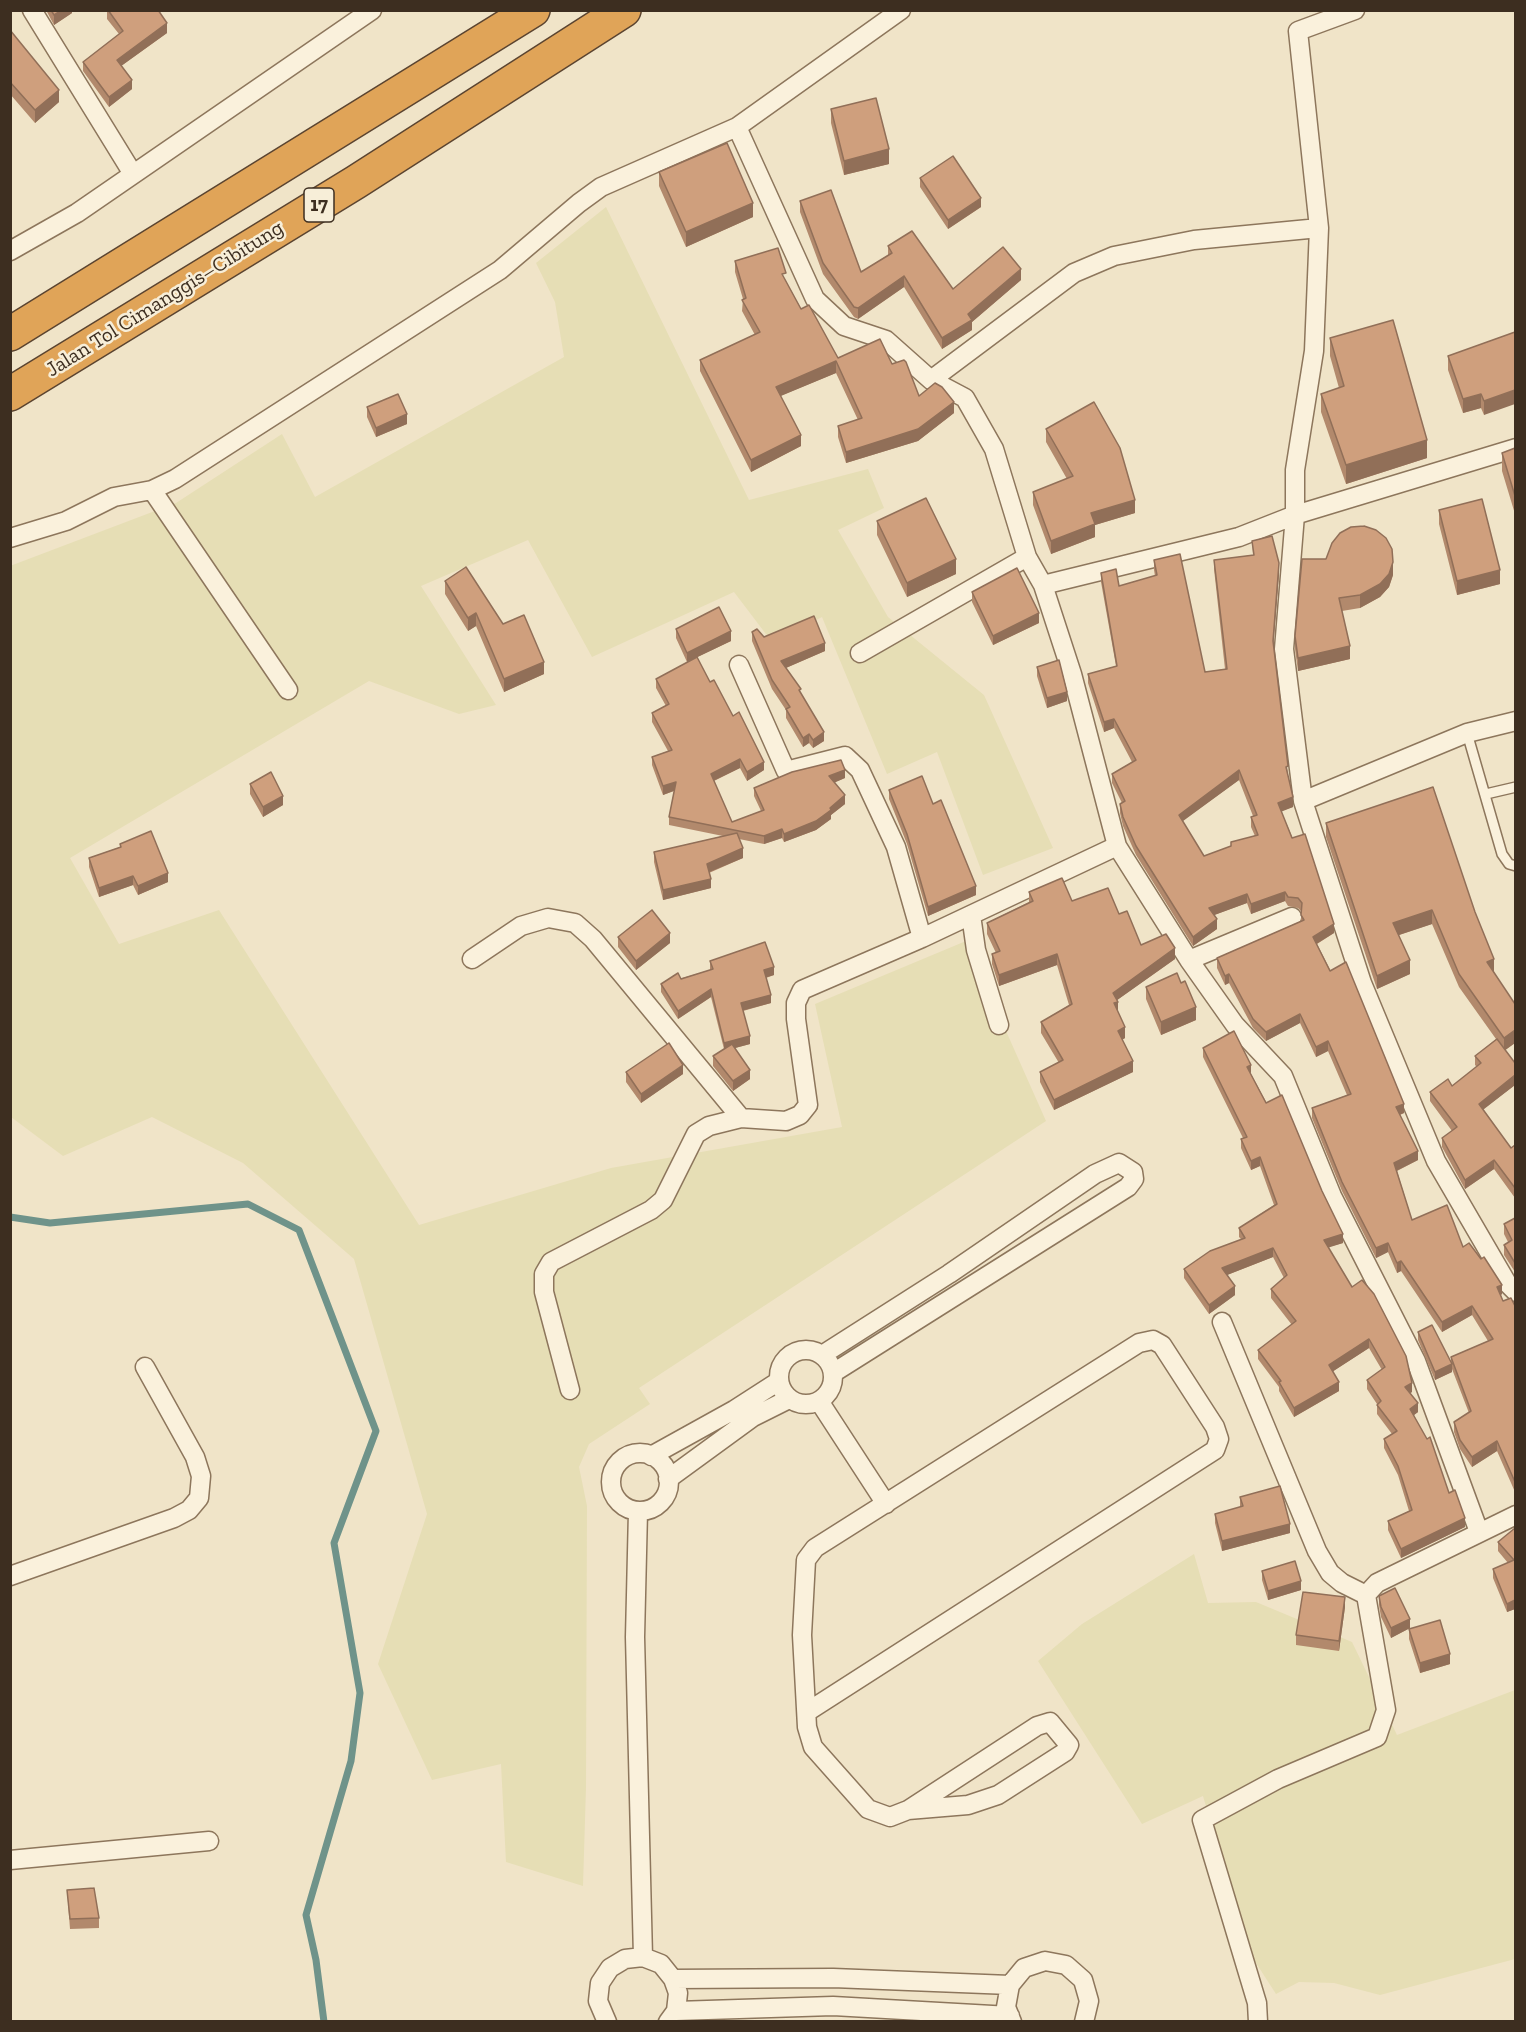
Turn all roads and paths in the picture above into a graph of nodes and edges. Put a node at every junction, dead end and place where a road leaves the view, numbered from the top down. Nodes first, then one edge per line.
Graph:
1 (32, 10) edge
2 (372, 10) edge
3 (533, 10) edge
4 (624, 10) edge
5 (901, 10) edge
6 (1355, 10) edge
7 (737, 127) junction
8 (133, 174) junction
9 (1319, 228) junction
10 (10, 251) edge
11 (10, 334) edge
12 (932, 380) junction
13 (10, 394) edge
14 (1515, 448) edge
15 (152, 490) junction
16 (1295, 515) junction
17 (10, 538) edge
18 (1028, 557) junction
19 (1043, 585) junction
20 (860, 653) dead end
21 (740, 665) dead end
22 (288, 690) dead end
23 (1515, 721) edge
24 (1467, 733) junction
25 (1515, 787) edge
26 (1486, 794) junction
27 (1303, 801) junction
28 (1117, 846) junction
29 (1515, 866) edge
30 (971, 915) junction
31 (1292, 917) dead end
32 (922, 938) junction
33 (472, 959) dead end
34 (1189, 960) junction
35 (999, 1025) dead end
36 (741, 1118) junction
37 (1515, 1292) edge
38 (1222, 1323) dead end
39 (822, 1355) junction
40 (145, 1367) dead end
41 (833, 1373) junction
42 (779, 1381) junction
43 (570, 1390) dead end
44 (789, 1399) junction
45 (819, 1401) junction
46 (651, 1456) junction
47 (668, 1479) junction
48 (886, 1504) junction
49 (638, 1511) junction
50 (1515, 1515) edge
51 (1479, 1532) junction
52 (10, 1576) edge
53 (1366, 1596) junction
54 (807, 1712) junction
55 (908, 1810) junction
56 (209, 1841) dead end
57 (10, 1860) edge
58 (643, 1957) junction
59 (673, 1979) junction
60 (1010, 1985) junction
61 (672, 2016) edge
62 (1011, 2019) edge
63 (607, 2022) edge
64 (1084, 2022) edge
65 (1258, 2022) edge

1 - 8 street
2 - 8 street
3 - 11 highway, 17
4 - 13 highway, Jalan Tol Cimanggis–Cibitung / 17
5 - 7 street
6 - 9 street
7 - 12 street
7 - 15 street
8 - 10 street
9 - 12 street
9 - 16 street
12 - 18 street
14 - 16 street
15 - 17 street
15 - 22 street
16 - 19 street
16 - 27 street
18 - 19 street
18 - 20 street
19 - 28 street
21 - 32 street
23 - 24 street
24 - 26 lane
24 - 27 street
25 - 26 lane
26 - 29 lane
27 - 37 street
28 - 30 street
28 - 34 street
30 - 32 street
30 - 35 street
31 - 34 street
32 - 36 street
33 - 36 street
34 - 51 street
36 - 43 street
38 - 53 street
39 - 41 street
39 - 41 street
39 - 42 street
40 - 52 street
41 - 45 street
42 - 44 street
42 - 46 street
44 - 45 street
44 - 47 street
45 - 48 street
46 - 47 street
46 - 49 street
47 - 49 street
48 - 54 street
48 - 54 street
49 - 58 street
50 - 51 street
51 - 53 street
53 - 65 street
54 - 55 street
55 - 55 street
56 - 57 street
58 - 59 street
58 - 63 street
59 - 60 street
59 - 61 street
60 - 62 street
60 - 64 street
61 - 62 street

